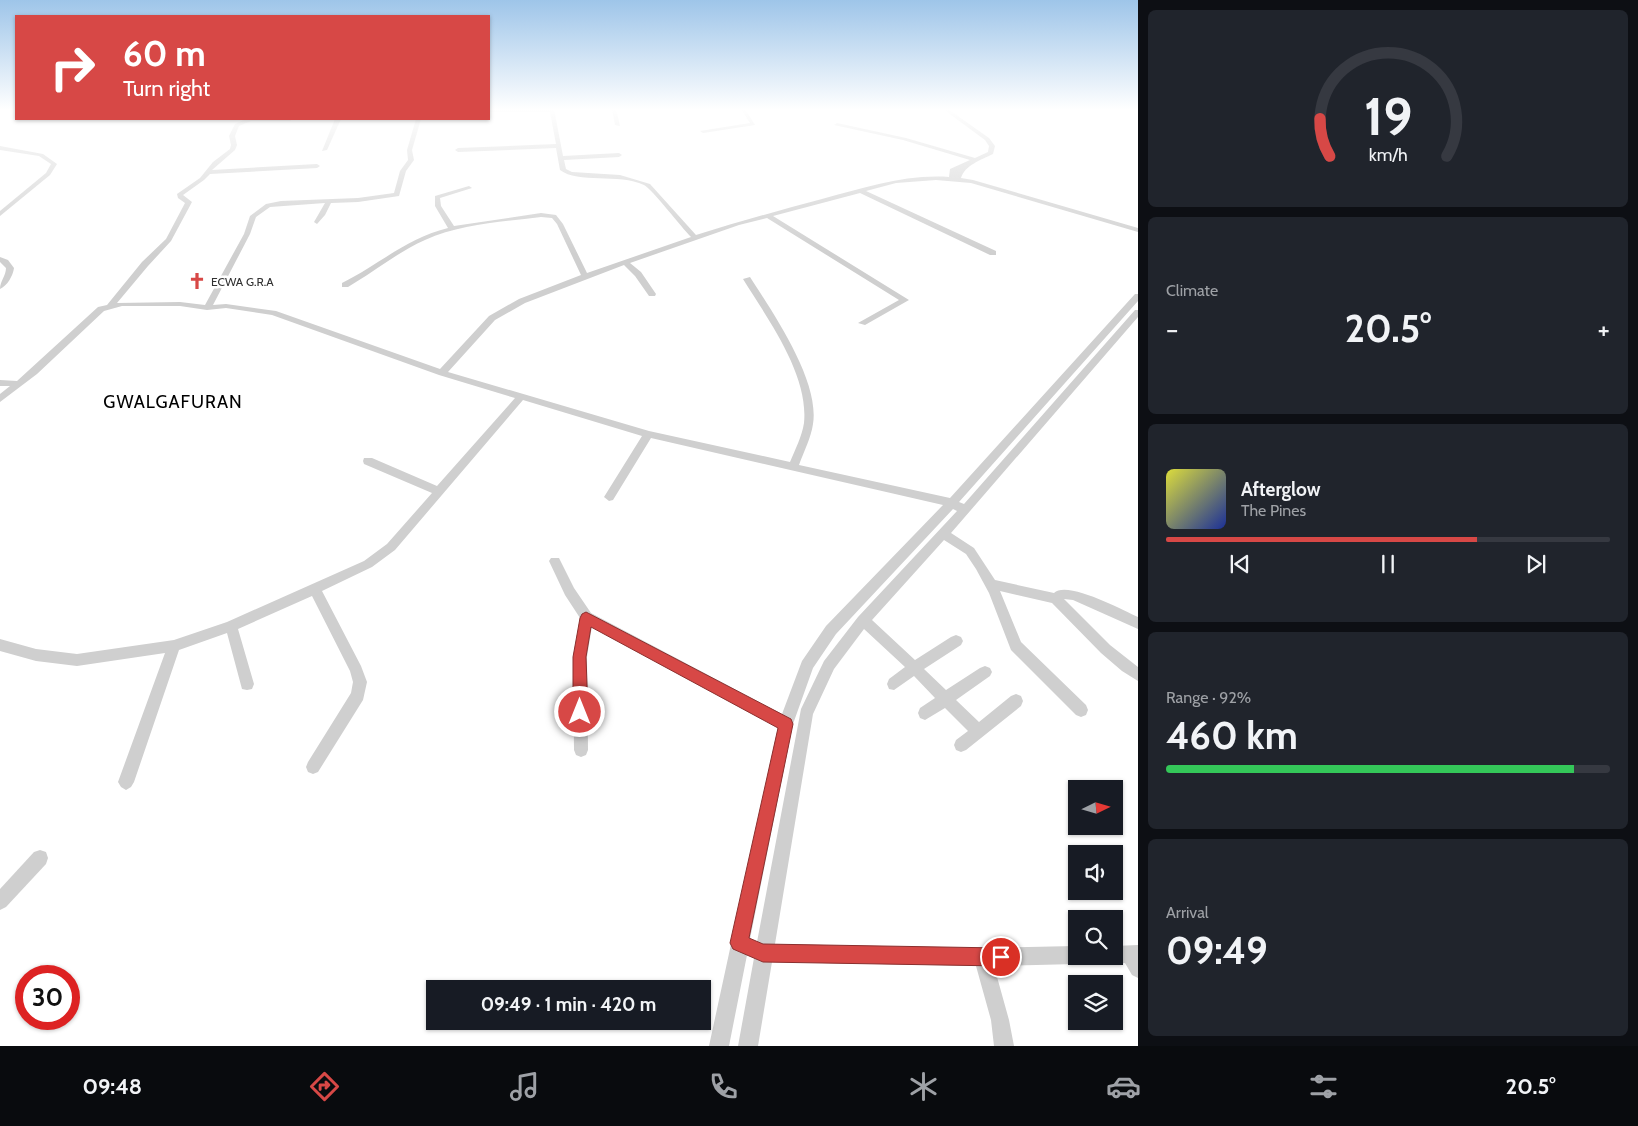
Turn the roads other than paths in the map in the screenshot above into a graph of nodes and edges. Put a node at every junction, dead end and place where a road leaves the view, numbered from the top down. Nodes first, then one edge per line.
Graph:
1 (45, 158) edge
2 (222, 158) edge
3 (409, 158) edge
4 (560, 158) joint
5 (564, 158) edge
6 (968, 158) edge
7 (980, 158) edge
8 (975, 160) junction
9 (317, 166) dead end
10 (206, 172) junction
11 (960, 174) junction
12 (952, 175) junction
13 (971, 181) junction
14 (469, 188) dead end
15 (859, 190) junction
16 (329, 201) junction
17 (0, 214) edge
18 (768, 216) junction
19 (317, 222) dead end
20 (452, 228) junction
21 (1138, 230) edge
22 (695, 238) junction
23 (993, 253) dead end
24 (0, 258) edge
25 (626, 262) junction
26 (585, 276) junction
27 (747, 279) dead end
28 (345, 285) dead end
29 (0, 287) edge
30 (652, 294) dead end
31 (1138, 296) edge
32 (111, 305) junction
33 (207, 308) junction
34 (1138, 312) edge
35 (862, 323) dead end
36 (442, 373) junction
37 (0, 383) edge
38 (19, 384) junction
39 (522, 396) junction
40 (0, 399) edge
41 (648, 434) junction
42 (368, 461) dead end
43 (792, 467) junction
44 (440, 492) junction
45 (609, 498) dead end
46 (952, 503) junction
47 (965, 510) junction
48 (944, 534) junction
49 (555, 560) dead end
50 (990, 584) junction
51 (314, 589) junction
52 (1056, 599) junction
53 (586, 618) junction
54 (863, 621) junction
55 (1138, 623) edge
56 (231, 626) junction
57 (956, 641) dead end
58 (0, 645) edge
59 (174, 646) junction
60 (914, 668) junction
61 (986, 672) dead end
62 (1138, 675) edge
63 (247, 684) dead end
64 (894, 684) dead end
65 (945, 698) junction
66 (1016, 701) dead end
67 (1081, 710) dead end
68 (925, 713) dead end
69 (786, 724) junction
70 (977, 730) junction
71 (961, 745) dead end
72 (580, 750) dead end
73 (313, 767) dead end
74 (126, 782) dead end
75 (40, 858) dead end
76 (0, 901) edge
77 (739, 943) junction
78 (763, 953) junction
79 (1068, 955) edge
80 (983, 957) junction
81 (719, 1046) edge
82 (748, 1046) edge
83 (1004, 1046) edge

1 - 17 street
2 - 10 street
3 - 16 street
4 - 5 street
4 - 22 street
6 - 8 street
7 - 8 street
8 - 11 street
8 - 12 street
9 - 10 street
10 - 32 street
11 - 12 street
11 - 13 street
12 - 13 street
12 - 15 street
13 - 21 street
14 - 20 street
15 - 18 street
15 - 23 street
16 - 19 street
16 - 33 street
18 - 22 street
18 - 35 street
20 - 26 street
20 - 28 street
22 - 25 street
24 - 29 street
25 - 26 street
25 - 30 street
26 - 36 street
27 - 43 street
31 - 46 street
32 - 33 street
32 - 38 street
33 - 36 street
34 - 47 street
36 - 39 street
37 - 38 street
38 - 40 street
39 - 41 street
39 - 44 street
41 - 43 street
41 - 45 street
42 - 44 street
43 - 46 street
44 - 51 street
46 - 47 street
46 - 69 street
47 - 48 street
48 - 50 street
48 - 54 street
49 - 53 street
50 - 52 street
50 - 67 street
51 - 56 street
51 - 73 street
52 - 55 street
52 - 62 street
53 - 69 street
53 - 72 street
54 - 60 street
54 - 78 street
56 - 59 street
56 - 63 street
57 - 60 street
58 - 59 street
59 - 74 street
60 - 64 street
60 - 65 street
61 - 65 street
65 - 68 street
65 - 70 street
66 - 70 street
69 - 77 street
70 - 71 street
75 - 76 street
77 - 78 street
77 - 81 street
78 - 80 street
78 - 82 street
79 - 80 street
80 - 83 street

